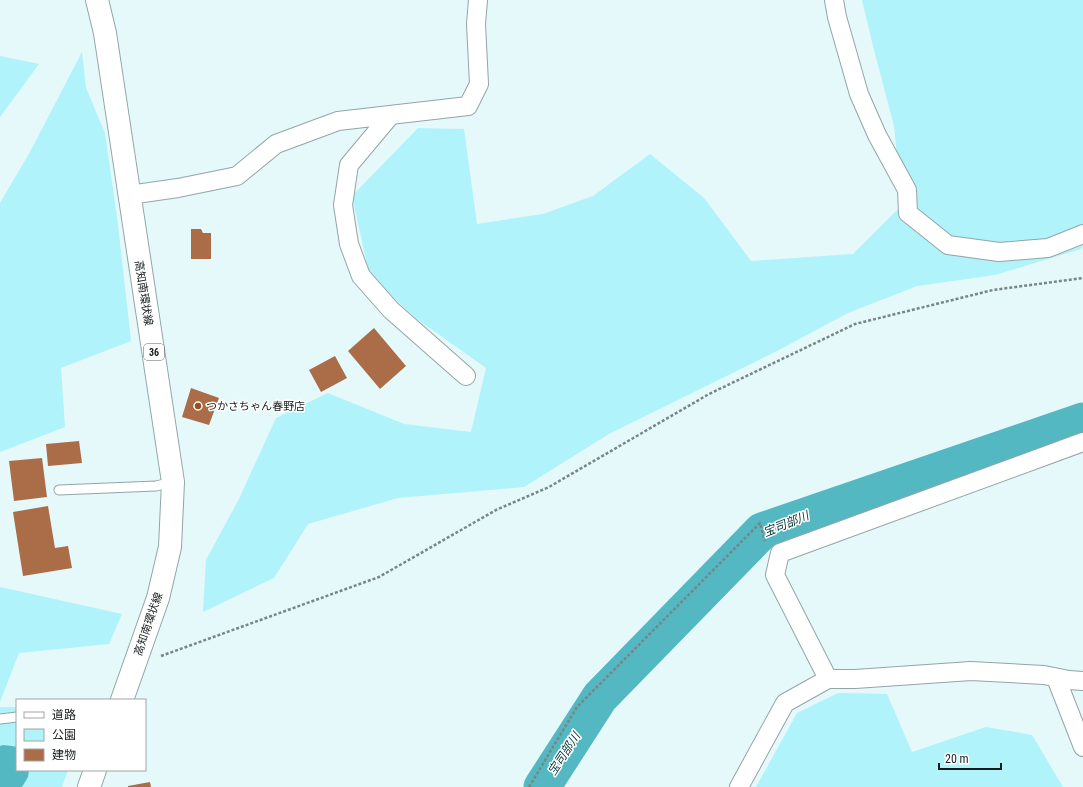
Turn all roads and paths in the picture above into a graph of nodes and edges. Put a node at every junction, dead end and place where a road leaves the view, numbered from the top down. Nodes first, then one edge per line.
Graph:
1 (97, 0) edge
2 (478, 0) edge
3 (834, 0) edge
4 (390, 116) junction
5 (129, 195) junction
6 (1083, 234) edge
7 (1083, 278) edge
8 (466, 376) dead end
9 (1083, 442) edge
10 (173, 482) junction
11 (59, 490) dead end
12 (134, 666) junction
13 (1056, 678) junction
14 (828, 679) junction
15 (1083, 681) edge
16 (121, 699) edge
17 (16, 716) edge
18 (0, 719) edge
19 (1083, 747) edge
20 (95, 771) edge
21 (89, 787) edge
22 (739, 787) edge

1 - 5 main road, 高知南環状線 / 36
2 - 4 street
3 - 6 street
4 - 5 street
4 - 8 street
5 - 10 main road, 高知南環状線 / 36
7 - 12 path
9 - 14 street
10 - 11 lane
10 - 12 main road, 高知南環状線 / 36
12 - 16 main road, 高知南環状線 / 36
13 - 14 street
13 - 15 street
13 - 19 street
14 - 22 street
17 - 18 lane
20 - 21 main road

